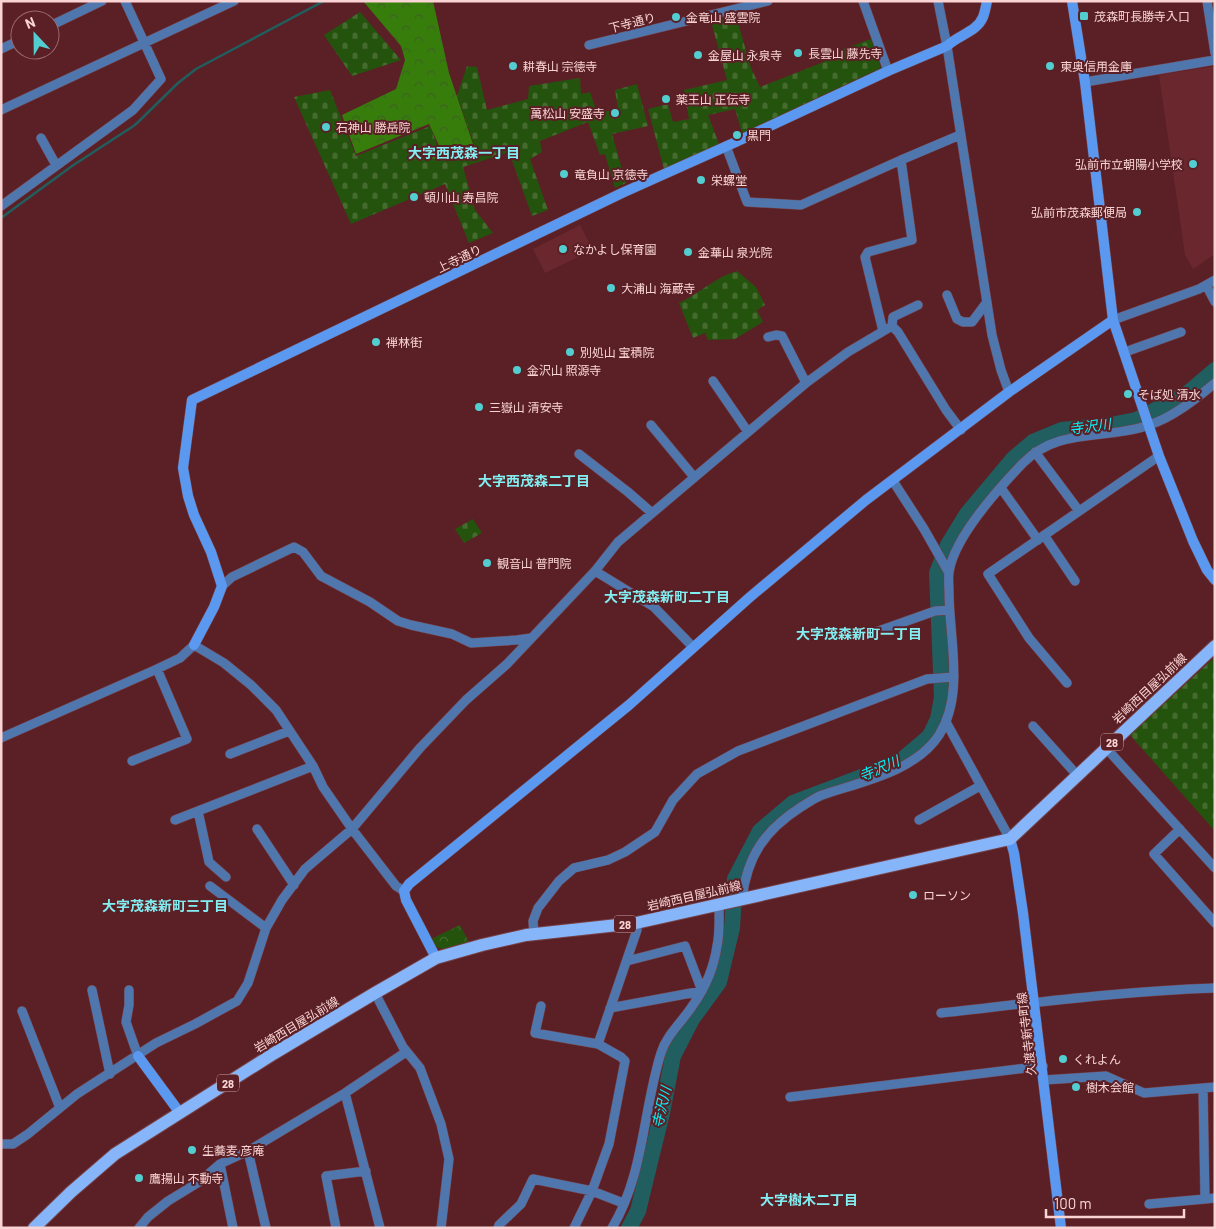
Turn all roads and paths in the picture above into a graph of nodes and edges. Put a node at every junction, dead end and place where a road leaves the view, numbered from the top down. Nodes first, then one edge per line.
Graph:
1 (102, 1) edge
2 (125, 1) edge
3 (234, 1) edge
4 (768, 1) edge
5 (863, 1) edge
6 (938, 1) edge
7 (988, 1) edge
8 (1072, 1) edge
9 (1207, 1) edge
10 (60, 21) edge
11 (145, 43) junction
12 (589, 45) dead end
13 (947, 46) junction
14 (1215, 53) edge
15 (1215, 60) edge
16 (888, 71) junction
17 (1085, 82) junction
18 (1, 110) edge
19 (960, 135) junction
20 (41, 138) dead end
21 (726, 146) junction
22 (901, 160) junction
23 (56, 165) junction
24 (1, 206) edge
25 (1215, 280) edge
26 (1206, 285) junction
27 (947, 295) dead end
28 (987, 302) junction
29 (1215, 302) edge
30 (918, 306) dead end
31 (1113, 320) junction
32 (892, 326) junction
33 (883, 330) junction
34 (1181, 332) dead end
35 (768, 337) dead end
36 (1125, 352) junction
37 (713, 380) dead end
38 (806, 383) junction
39 (1215, 383) edge
40 (1009, 392) junction
41 (1149, 423) junction
42 (651, 425) dead end
43 (961, 430) junction
44 (748, 432) junction
45 (1035, 452) junction
46 (579, 454) dead end
47 (1159, 456) junction
48 (694, 477) junction
49 (893, 481) junction
50 (1001, 488) junction
51 (1079, 511) junction
52 (652, 513) junction
53 (1041, 538) junction
54 (595, 571) junction
55 (949, 573) junction
56 (1075, 580) dead end
57 (1215, 580) edge
58 (222, 586) junction
59 (949, 610) junction
60 (873, 633) dead end
61 (530, 638) junction
62 (194, 645) junction
63 (1215, 646) edge
64 (693, 647) junction
65 (157, 669) junction
66 (952, 677) junction
67 (1067, 683) dead end
68 (946, 722) junction
69 (1033, 726) dead end
70 (289, 730) junction
71 (1, 738) edge
72 (1106, 748) junction
73 (230, 754) dead end
74 (132, 761) dead end
75 (313, 766) junction
76 (1077, 775) junction
77 (980, 786) junction
78 (198, 810) junction
79 (176, 820) dead end
80 (919, 820) dead end
81 (257, 829) dead end
82 (1180, 829) junction
83 (352, 830) junction
84 (1010, 839) junction
85 (1215, 868) edge
86 (226, 877) dead end
87 (294, 885) junction
88 (210, 886) dead end
89 (404, 891) junction
90 (740, 899) junction
91 (721, 904) junction
92 (636, 923) junction
93 (1215, 923) edge
94 (266, 928) junction
95 (534, 934) junction
96 (436, 958) junction
97 (627, 961) junction
98 (1215, 988) edge
99 (92, 990) dead end
100 (129, 990) dead end
101 (702, 991) junction
102 (375, 993) junction
103 (1035, 1003) junction
104 (541, 1006) dead end
105 (610, 1008) junction
106 (22, 1011) dead end
107 (941, 1013) dead end
108 (598, 1044) junction
109 (406, 1052) junction
110 (138, 1056) junction
111 (1043, 1066) junction
112 (110, 1074) junction
113 (1044, 1080) junction
114 (1215, 1087) edge
115 (1203, 1088) junction
116 (345, 1093) junction
117 (790, 1097) dead end
118 (60, 1108) junction
119 (180, 1114) junction
120 (1, 1144) edge
121 (248, 1151) junction
122 (220, 1164) junction
123 (366, 1171) junction
124 (592, 1191) junction
125 (1205, 1198) junction
126 (1215, 1198) edge
127 (623, 1204) junction
128 (1149, 1204) dead end
129 (34, 1228) edge
130 (139, 1228) edge
131 (233, 1228) edge
132 (266, 1228) edge
133 (336, 1228) edge
134 (380, 1228) edge
135 (441, 1228) edge
136 (498, 1228) edge
137 (574, 1228) edge
138 (612, 1228) edge
139 (1062, 1228) edge

1 - 10 street
2 - 11 street
3 - 11 street
4 - 12 street, 下寺通り
5 - 16 street
6 - 13 street
7 - 13 street, 上寺通り
8 - 17 street
9 - 14 street
11 - 18 street
11 - 23 street
13 - 16 street, 上寺通り
13 - 19 street
15 - 17 street
16 - 21 street, 上寺通り
17 - 31 street
19 - 22 street
19 - 28 street
20 - 23 street
21 - 22 street
21 - 58 street, 上寺通り
22 - 33 street
23 - 24 street
25 - 26 street
26 - 29 street
26 - 31 street
27 - 28 street
28 - 40 street
30 - 32 street
31 - 36 street
31 - 40 street
32 - 33 street
32 - 43 street
33 - 38 street
34 - 36 street
35 - 38 street
36 - 41 street
37 - 44 street
38 - 44 street
39 - 41 street
40 - 43 street
41 - 45 street
41 - 47 street
42 - 48 street
43 - 49 street
44 - 48 street
45 - 50 street
45 - 51 street
46 - 52 street
47 - 51 street
47 - 57 street
48 - 52 street
49 - 55 street
49 - 64 street
50 - 53 street
50 - 55 street
51 - 53 street
52 - 54 street
53 - 56 street
53 - 67 street
54 - 61 street
54 - 64 street
55 - 59 street
58 - 61 street
58 - 62 street
59 - 60 street
59 - 66 street
61 - 83 street
62 - 65 street
62 - 70 street
63 - 72 main road, 岩崎西目屋弘前線 / 28
64 - 89 street
65 - 71 street
65 - 74 street
66 - 68 street
66 - 95 street
68 - 77 street
68 - 90 street
69 - 76 street
70 - 73 street
70 - 75 street
72 - 76 main road, 岩崎西目屋弘前線 / 28
72 - 82 street
75 - 78 street
75 - 83 street
76 - 84 main road, 岩崎西目屋弘前線 / 28
77 - 80 street
77 - 84 street
78 - 79 street
78 - 86 street
81 - 87 street
82 - 85 street
82 - 93 street
83 - 87 street
83 - 89 street
84 - 90 main road, 岩崎西目屋弘前線 / 28
84 - 103 street, 久渡寺新寺町線
87 - 94 street
88 - 94 street
89 - 96 street
90 - 91 main road, 岩崎西目屋弘前線 / 28
91 - 92 main road, 岩崎西目屋弘前線 / 28
91 - 101 street
92 - 95 main road, 岩崎西目屋弘前線 / 28
92 - 97 street
94 - 110 street
95 - 96 main road, 岩崎西目屋弘前線 / 28
96 - 102 main road, 岩崎西目屋弘前線 / 28
97 - 101 street
97 - 105 street
98 - 103 street
99 - 112 street
100 - 110 street
101 - 105 street
101 - 127 street
102 - 109 street
102 - 119 main road, 岩崎西目屋弘前線 / 28
103 - 107 street
103 - 111 street, 久渡寺新寺町線
104 - 108 street
105 - 108 street
106 - 118 street
108 - 124 street
109 - 116 street
109 - 135 street
110 - 112 street
110 - 119 street
111 - 113 street, 久渡寺新寺町線
111 - 117 street
112 - 118 street
113 - 115 street
113 - 139 street, 久渡寺新寺町線
114 - 115 street
115 - 125 street
116 - 121 street
116 - 123 street
118 - 120 street
119 - 129 main road, 岩崎西目屋弘前線 / 28
121 - 122 street
121 - 132 street
122 - 130 street
122 - 131 street
123 - 133 street
123 - 134 street
124 - 127 street
124 - 136 street
124 - 137 street
125 - 126 street
125 - 128 street
127 - 138 street

